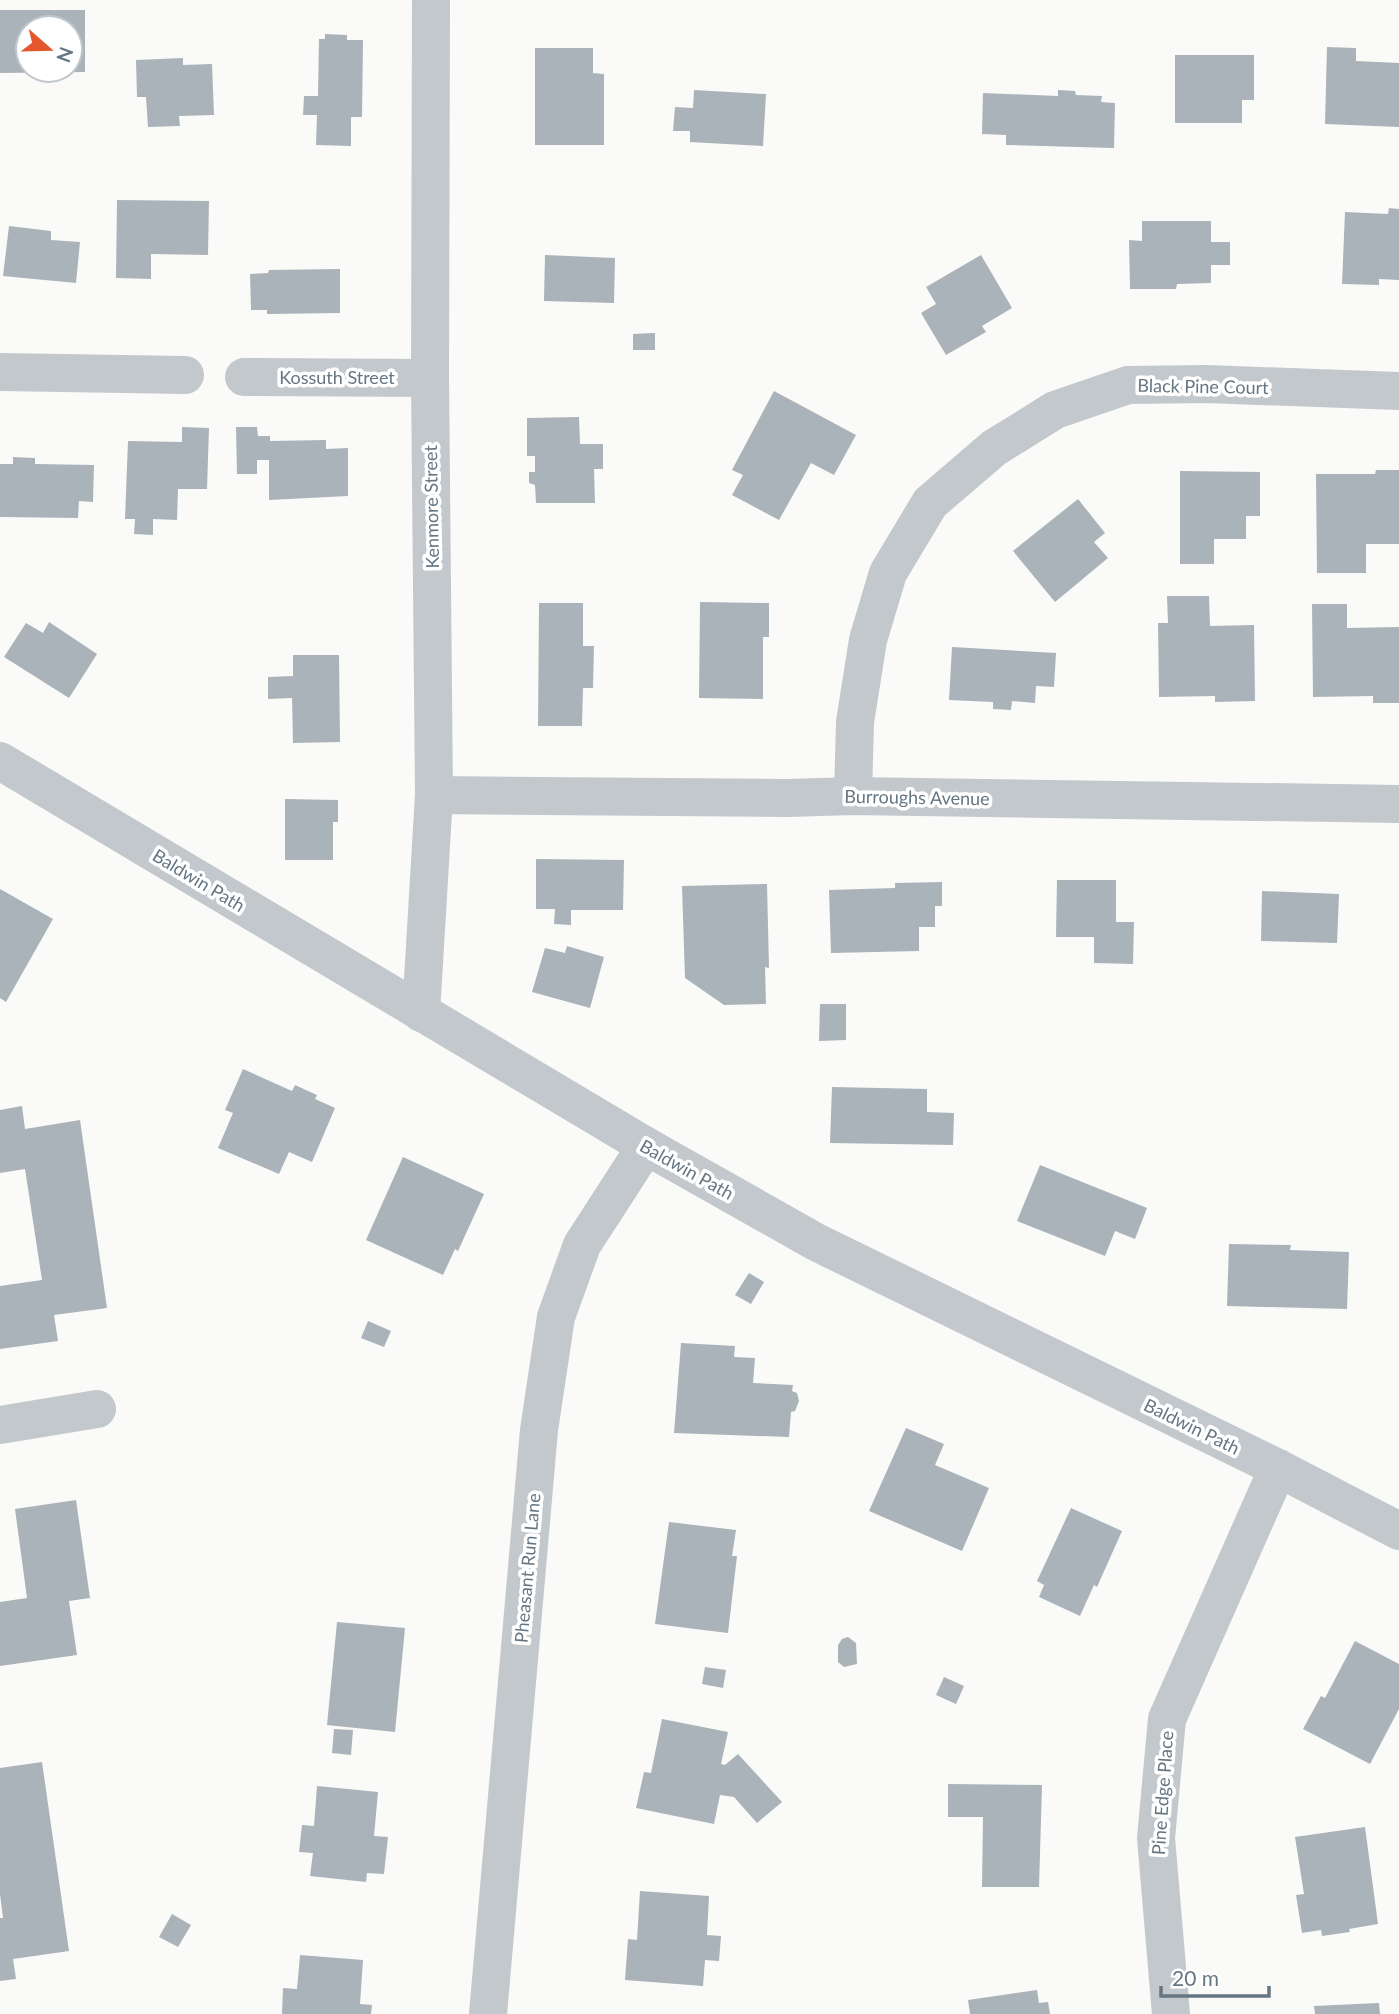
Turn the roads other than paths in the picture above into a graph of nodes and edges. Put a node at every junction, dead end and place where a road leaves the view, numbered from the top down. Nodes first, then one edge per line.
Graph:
1 (431, 0) edge
2 (0, 372) edge
3 (185, 374) dead end
4 (244, 377) dead end
5 (430, 378) junction
6 (1399, 391) edge
7 (0, 761) edge
8 (435, 796) junction
9 (853, 796) junction
10 (1399, 804) edge
11 (421, 1013) junction
12 (646, 1146) junction
13 (97, 1409) dead end
14 (0, 1425) edge
15 (1278, 1468) junction
16 (1399, 1531) edge
17 (488, 2014) edge
18 (1171, 2014) edge

1 - 5 street, Kenmore Street
2 - 3 street
4 - 5 street, Kossuth Street
5 - 8 street, Kenmore Street
6 - 9 street, Black Pine Court
7 - 11 street, Baldwin Path
8 - 9 street, Burroughs Avenue
8 - 11 street, Kenmore Street
9 - 10 street, Burroughs Avenue
11 - 12 street, Baldwin Path
12 - 15 street, Baldwin Path
12 - 17 street, Pheasant Run Lane
13 - 14 street
15 - 16 street, Baldwin Path
15 - 18 street, Pine Edge Place

